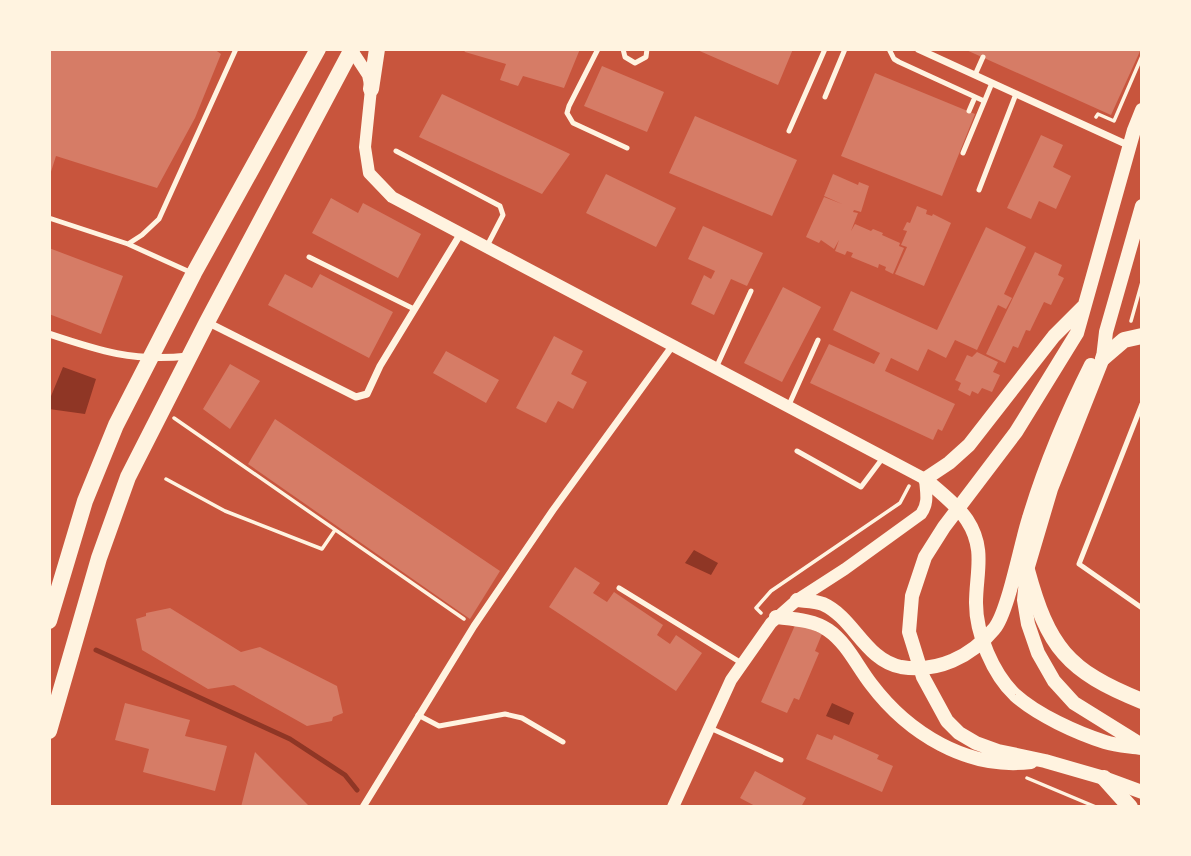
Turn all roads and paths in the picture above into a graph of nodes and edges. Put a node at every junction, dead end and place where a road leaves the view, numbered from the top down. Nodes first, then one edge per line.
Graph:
1 (236, 49) edge
2 (318, 49) edge
3 (351, 49) edge
4 (377, 49) edge
5 (598, 49) edge
6 (623, 49) edge
7 (647, 49) edge
8 (825, 49) edge
9 (845, 49) edge
10 (889, 49) edge
11 (918, 49) edge
12 (937, 53) edge
13 (983, 57) dead end
14 (975, 75) junction
15 (992, 83) junction
16 (371, 89) junction
17 (1016, 94) junction
18 (825, 97) dead end
19 (975, 97) junction
20 (984, 101) junction
21 (1142, 110) edge
22 (969, 111) dead end
23 (789, 131) dead end
24 (1130, 146) junction
25 (627, 148) dead end
26 (396, 151) dead end
27 (963, 153) dead end
28 (979, 190) dead end
29 (1142, 206) edge
30 (49, 218) edge
31 (461, 233) junction
32 (128, 244) junction
33 (486, 246) junction
34 (309, 257) dead end
35 (194, 273) junction
36 (1142, 282) edge
37 (751, 291) dead end
38 (1086, 304) junction
39 (414, 309) junction
40 (207, 322) junction
41 (1106, 332) junction
42 (49, 334) edge
43 (1142, 336) edge
44 (818, 340) dead end
45 (1124, 340) junction
46 (673, 345) junction
47 (189, 356) junction
48 (1102, 358) junction
49 (150, 359) junction
50 (716, 369) junction
51 (1142, 404) edge
52 (788, 407) junction
53 (170, 415) dead end
54 (797, 451) dead end
55 (883, 457) junction
56 (166, 479) dead end
57 (925, 479) junction
58 (335, 530) junction
59 (1027, 570) junction
60 (619, 588) dead end
61 (797, 600) junction
62 (1142, 608) edge
63 (776, 617) junction
64 (49, 621) edge
65 (474, 626) junction
66 (743, 664) junction
67 (1142, 701) edge
68 (418, 715) junction
69 (710, 728) junction
70 (49, 731) edge
71 (563, 742) dead end
72 (1142, 747) edge
73 (781, 760) dead end
74 (1045, 761) junction
75 (1104, 778) junction
76 (1142, 792) edge
77 (363, 807) edge
78 (673, 807) edge
79 (1130, 807) edge

1 - 32 lane
2 - 35 main road
3 - 16 street
3 - 40 main road
4 - 16 main road
5 - 25 lane
6 - 7 lane
8 - 23 lane
9 - 18 lane
10 - 19 lane
11 - 12 street
12 - 14 street
13 - 14 lane
14 - 15 street
15 - 17 street
15 - 20 lane
16 - 31 street
17 - 24 street
17 - 28 lane
19 - 20 lane
19 - 22 lane
20 - 27 lane
21 - 24 main road
24 - 38 main road
26 - 33 lane
29 - 41 main road
30 - 32 lane
31 - 33 street
31 - 39 street
32 - 35 lane
33 - 46 street
34 - 39 lane
35 - 49 main road
36 - 45 path
37 - 50 lane
38 - 57 main road
38 - 74 main road
39 - 40 street
40 - 47 main road
41 - 48 main road
41 - 61 main road
42 - 49 street
43 - 45 main road
44 - 52 lane
45 - 48 main road
46 - 50 street
46 - 65 street
47 - 49 street
47 - 70 main road
48 - 59 main road
49 - 64 main road
50 - 52 street
51 - 62 lane
52 - 55 street
53 - 58 path
54 - 55 lane
55 - 57 street
56 - 58 path
57 - 61 street
57 - 72 main road
58 - 65 path
59 - 67 main road
59 - 72 main road
60 - 66 lane
61 - 63 street
63 - 66 street
63 - 74 main road
65 - 68 street
66 - 69 street
68 - 71 lane
68 - 77 street
69 - 73 lane
69 - 78 street
74 - 75 main road
75 - 76 main road
75 - 79 main road

